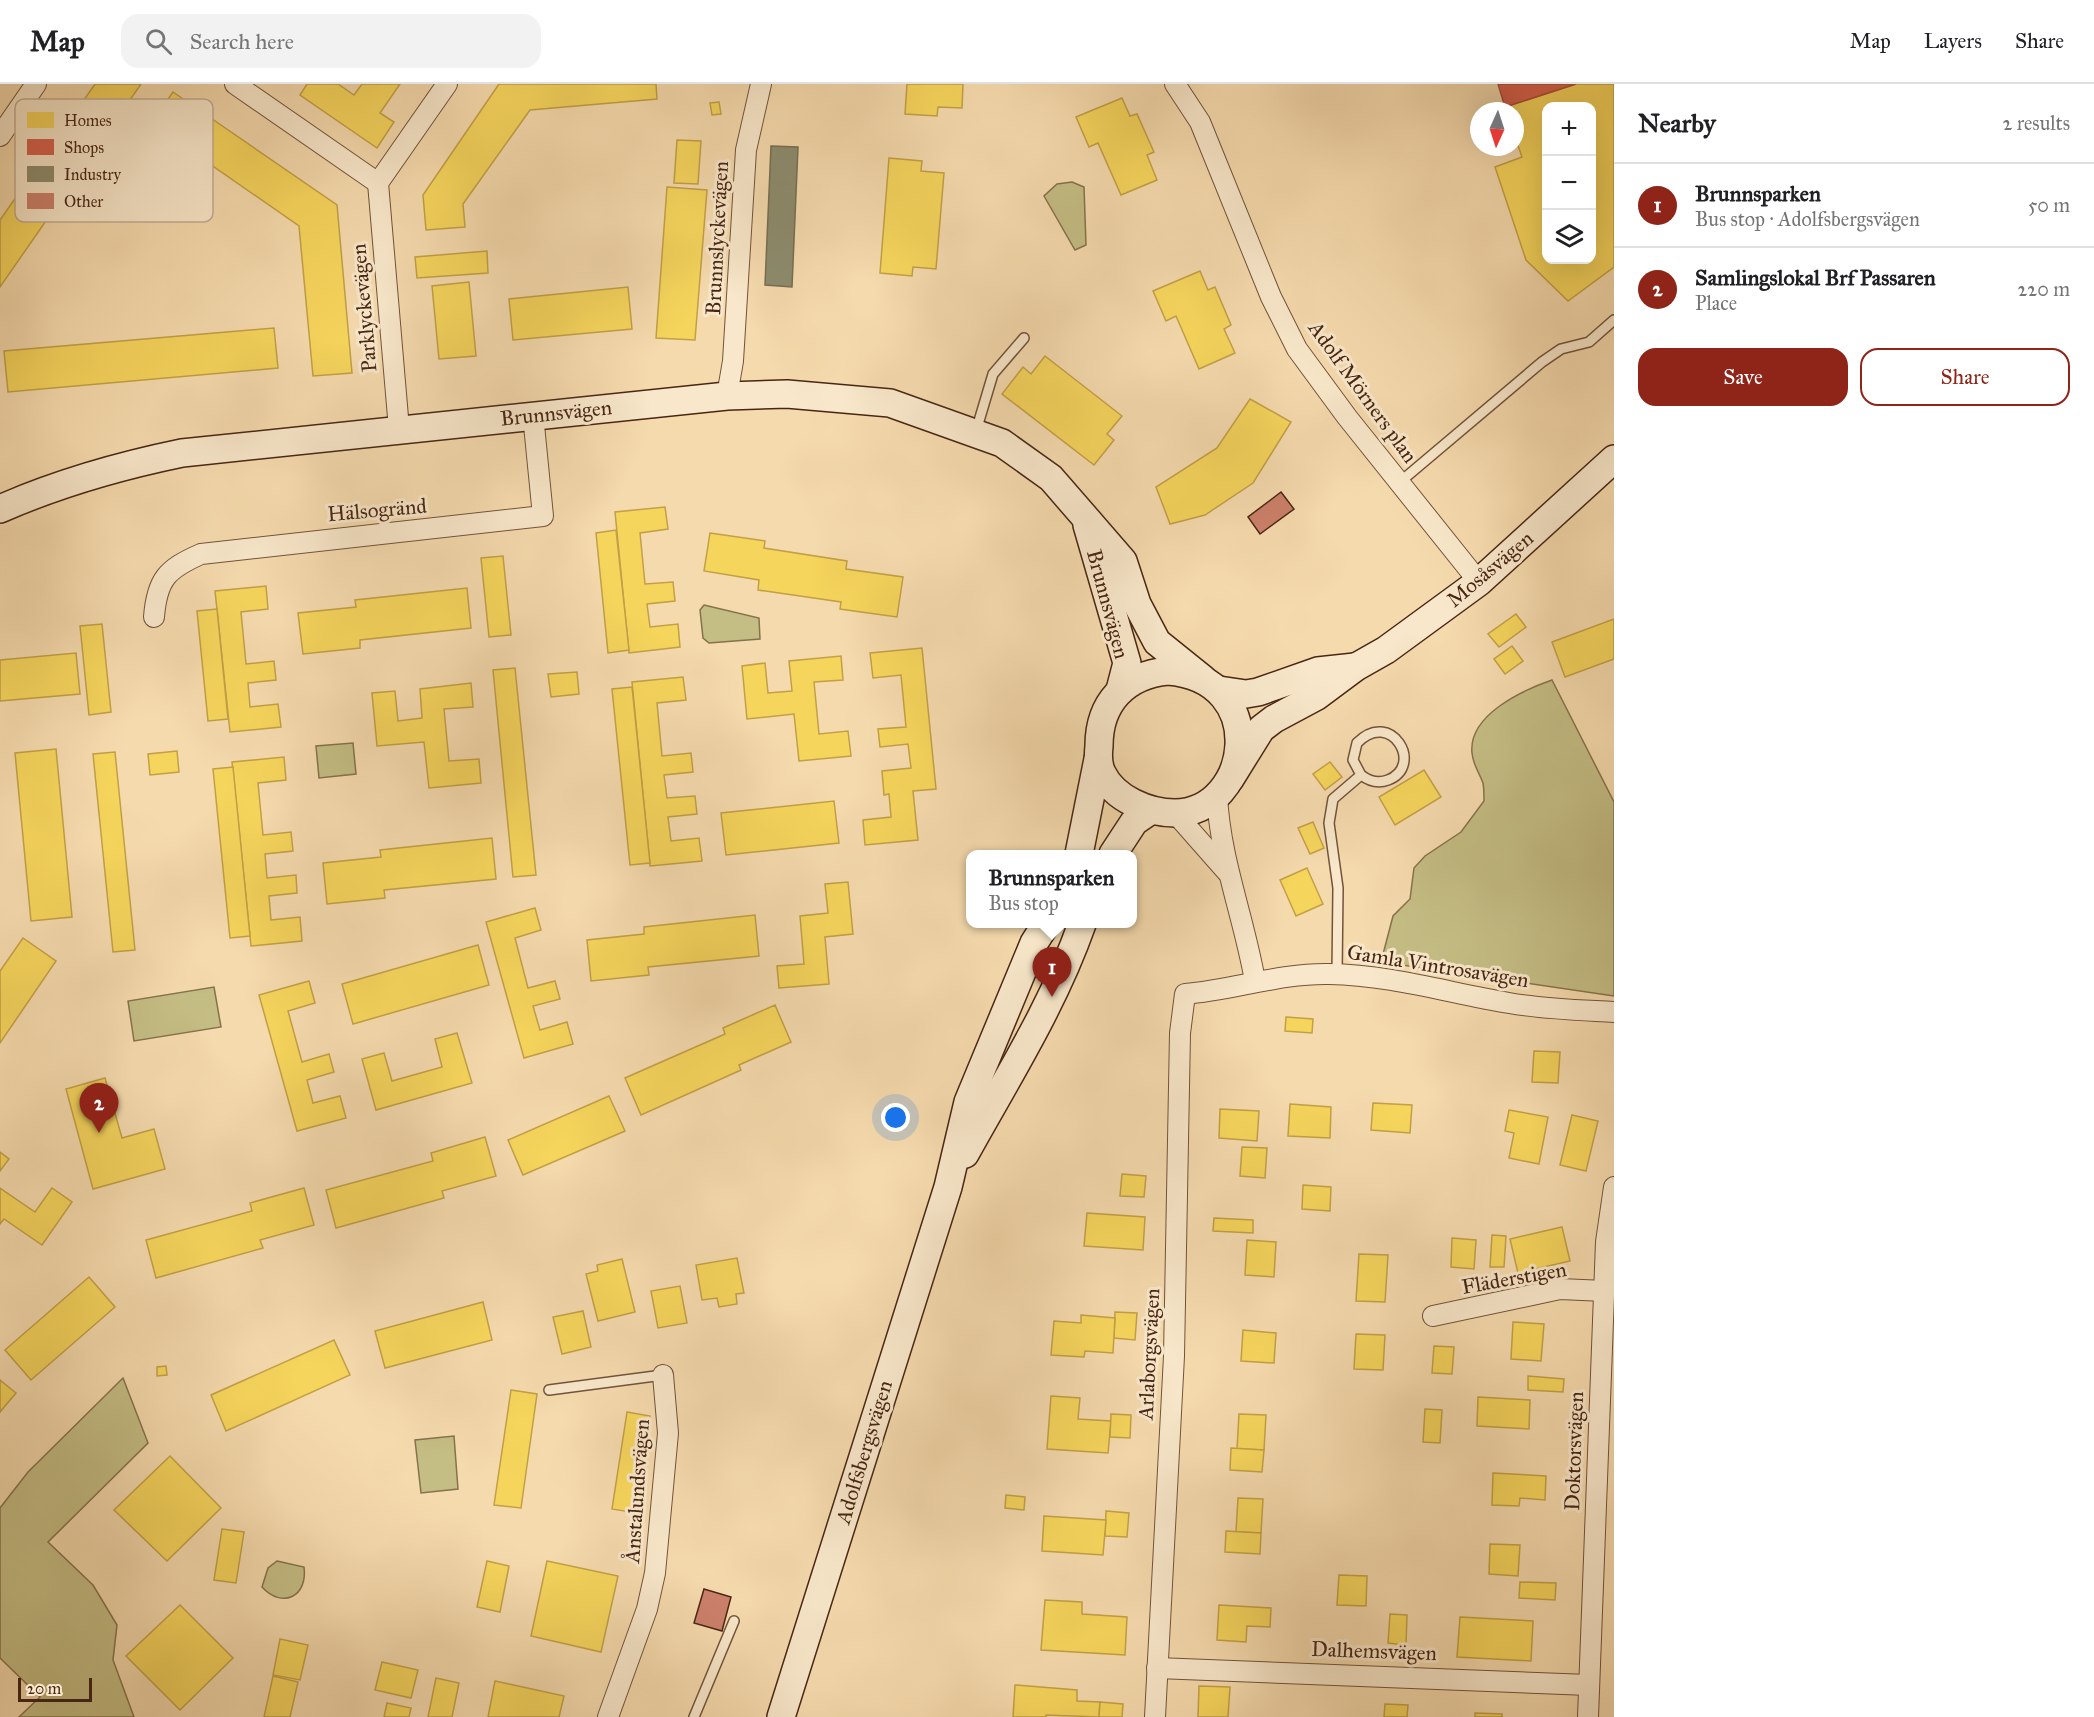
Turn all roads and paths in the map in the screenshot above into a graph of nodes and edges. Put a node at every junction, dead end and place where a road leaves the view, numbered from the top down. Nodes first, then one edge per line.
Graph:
1 (36, 84) edge
2 (235, 84) edge
3 (447, 84) edge
4 (760, 84) edge
5 (1175, 84) edge
6 (26, 99) edge
7 (15, 114) edge
8 (0, 136) edge
9 (378, 183) junction
10 (1614, 320) edge
11 (1024, 339) dead end
12 (727, 396) junction
13 (533, 415) junction
14 (399, 429) junction
15 (976, 433) junction
16 (1614, 459) edge
17 (1400, 482) junction
18 (0, 509) edge
19 (1085, 518) junction
20 (1479, 582) junction
21 (154, 617) dead end
22 (1356, 666) junction
23 (1211, 684) junction
24 (1120, 690) junction
25 (1098, 759) junction
26 (1361, 776) junction
27 (1223, 787) junction
28 (1163, 812) junction
29 (1080, 850) edge
30 (1116, 850) edge
31 (1227, 872) junction
32 (1044, 928) edge
33 (1081, 928) edge
34 (1337, 975) junction
35 (1255, 981) junction
36 (1185, 994) joint
37 (1614, 1012) edge
38 (948, 1187) junction
39 (1614, 1187) edge
40 (1605, 1291) junction
41 (1432, 1316) dead end
42 (663, 1375) joint
43 (549, 1390) dead end
44 (734, 1621) dead end
45 (1157, 1668) junction
46 (1589, 1684) junction
47 (608, 1717) edge
48 (694, 1717) edge
49 (781, 1717) edge
50 (1155, 1717) edge
51 (1588, 1717) edge

1 - 6 street
2 - 9 street
3 - 9 street
4 - 12 street, Brunnslyckevägen
5 - 17 street, Adolf Mörners plan
7 - 8 street
9 - 14 street, Parklyckevägen
10 - 17 lane
11 - 15 lane
12 - 13 main road, Brunnsvägen
12 - 15 main road, Brunnsvägen
13 - 14 main road, Brunnsvägen
13 - 21 street, Hälsogränd
14 - 18 main road, Brunnsvägen
15 - 19 main road, Brunnsvägen
16 - 20 main road, Mosåsvägen
17 - 20 street, Adolf Mörners plan
19 - 23 main road, Brunnsvägen
19 - 24 main road, Brunnsvägen
20 - 22 main road, Mosåsvägen
22 - 23 main road, Mosåsvägen
22 - 27 main road, Mosåsvägen
23 - 24 main road
23 - 27 main road
24 - 25 main road
25 - 28 main road
25 - 29 main road
26 - 26 lane
26 - 34 lane
27 - 28 main road
27 - 31 street
28 - 30 main road
28 - 31 street
31 - 35 street
32 - 38 main road, Adolfsbergsvägen
33 - 38 main road, Adolfsbergsvägen
34 - 35 street, Gamla Vintrosavägen
34 - 37 street, Gamla Vintrosavägen
35 - 36 street, Gamla Vintrosavägen
36 - 45 street, Arlaborgsvägen
38 - 49 main road, Adolfsbergsvägen
39 - 40 street, Doktorsvägen
40 - 41 street, Fläderstigen
40 - 46 street, Doktorsvägen
42 - 43 lane, Ånstalundsvägen
42 - 47 street, Ånstalundsvägen
44 - 48 lane
45 - 46 street, Dalhemsvägen
45 - 50 street, Arlaborgsvägen
46 - 51 street, Doktorsvägen

